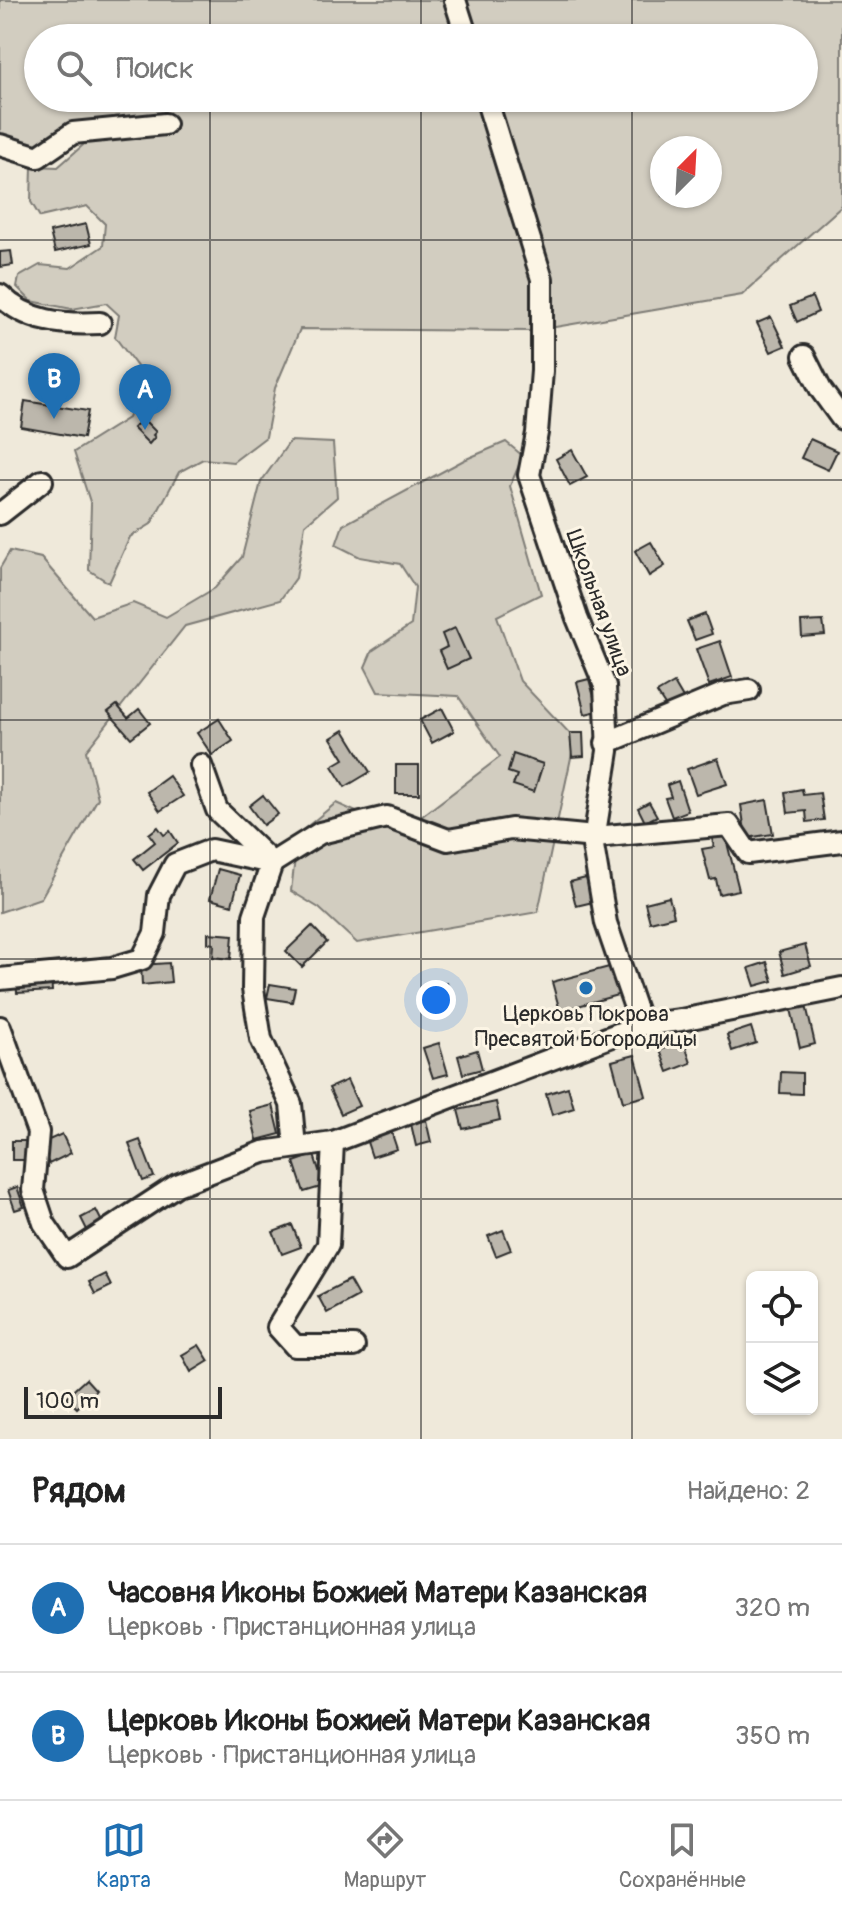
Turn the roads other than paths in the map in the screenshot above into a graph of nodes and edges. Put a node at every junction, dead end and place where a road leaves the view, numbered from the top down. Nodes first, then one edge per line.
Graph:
1 (455, 0) edge
2 (463, 24) edge
3 (490, 112) edge
4 (165, 124) dead end
5 (0, 145) edge
6 (0, 295) edge
7 (100, 323) dead end
8 (804, 356) dead end
9 (842, 419) edge
10 (42, 481) dead end
11 (0, 514) edge
12 (749, 690) dead end
13 (606, 743) junction
14 (201, 765) dead end
15 (595, 837) junction
16 (842, 841) edge
17 (272, 863) junction
18 (0, 979) edge
19 (842, 988) edge
20 (641, 1025) junction
21 (0, 1027) edge
22 (333, 1142) junction
23 (295, 1147) junction
24 (354, 1346) dead end

1 - 2 street
3 - 13 street, Школьная улица
4 - 5 street
6 - 7 street
8 - 9 street
10 - 11 street
12 - 13 street
13 - 15 street, Школьная улица
14 - 17 street
15 - 16 street
15 - 17 street
15 - 20 street, Школьная улица
17 - 18 street
17 - 23 street
19 - 20 street
20 - 22 street
21 - 23 street
22 - 23 street
22 - 24 street

